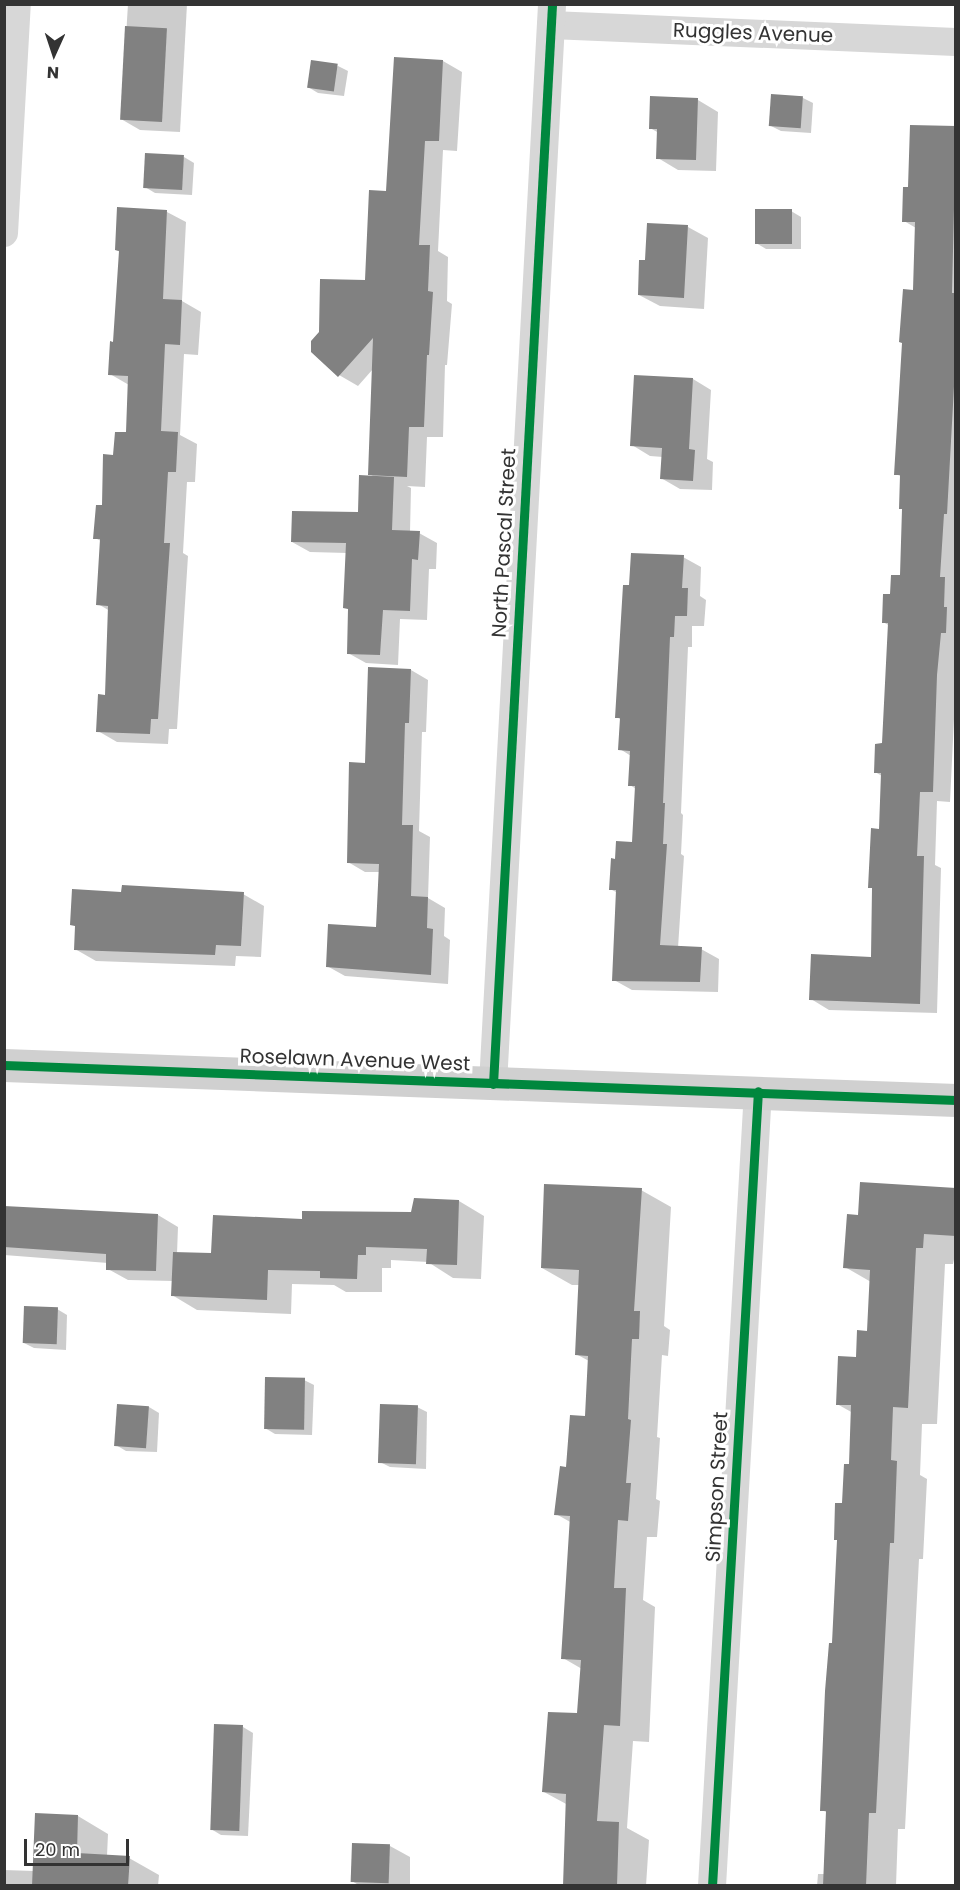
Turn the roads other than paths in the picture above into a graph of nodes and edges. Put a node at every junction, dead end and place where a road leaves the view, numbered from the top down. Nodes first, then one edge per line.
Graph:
1 (17, 4) edge
2 (551, 15) edge
3 (956, 42) edge
4 (4, 233) edge
5 (4, 1065) edge
6 (493, 1084) junction
7 (758, 1091) junction
8 (956, 1100) edge
9 (712, 1886) edge

1 - 4 street
2 - 3 street, Ruggles Avenue
2 - 6 street, North Pascal Street
5 - 6 street, Roselawn Avenue West
6 - 7 street, Roselawn Avenue West
7 - 8 street, Roselawn Avenue West
7 - 9 street, Simpson Street

